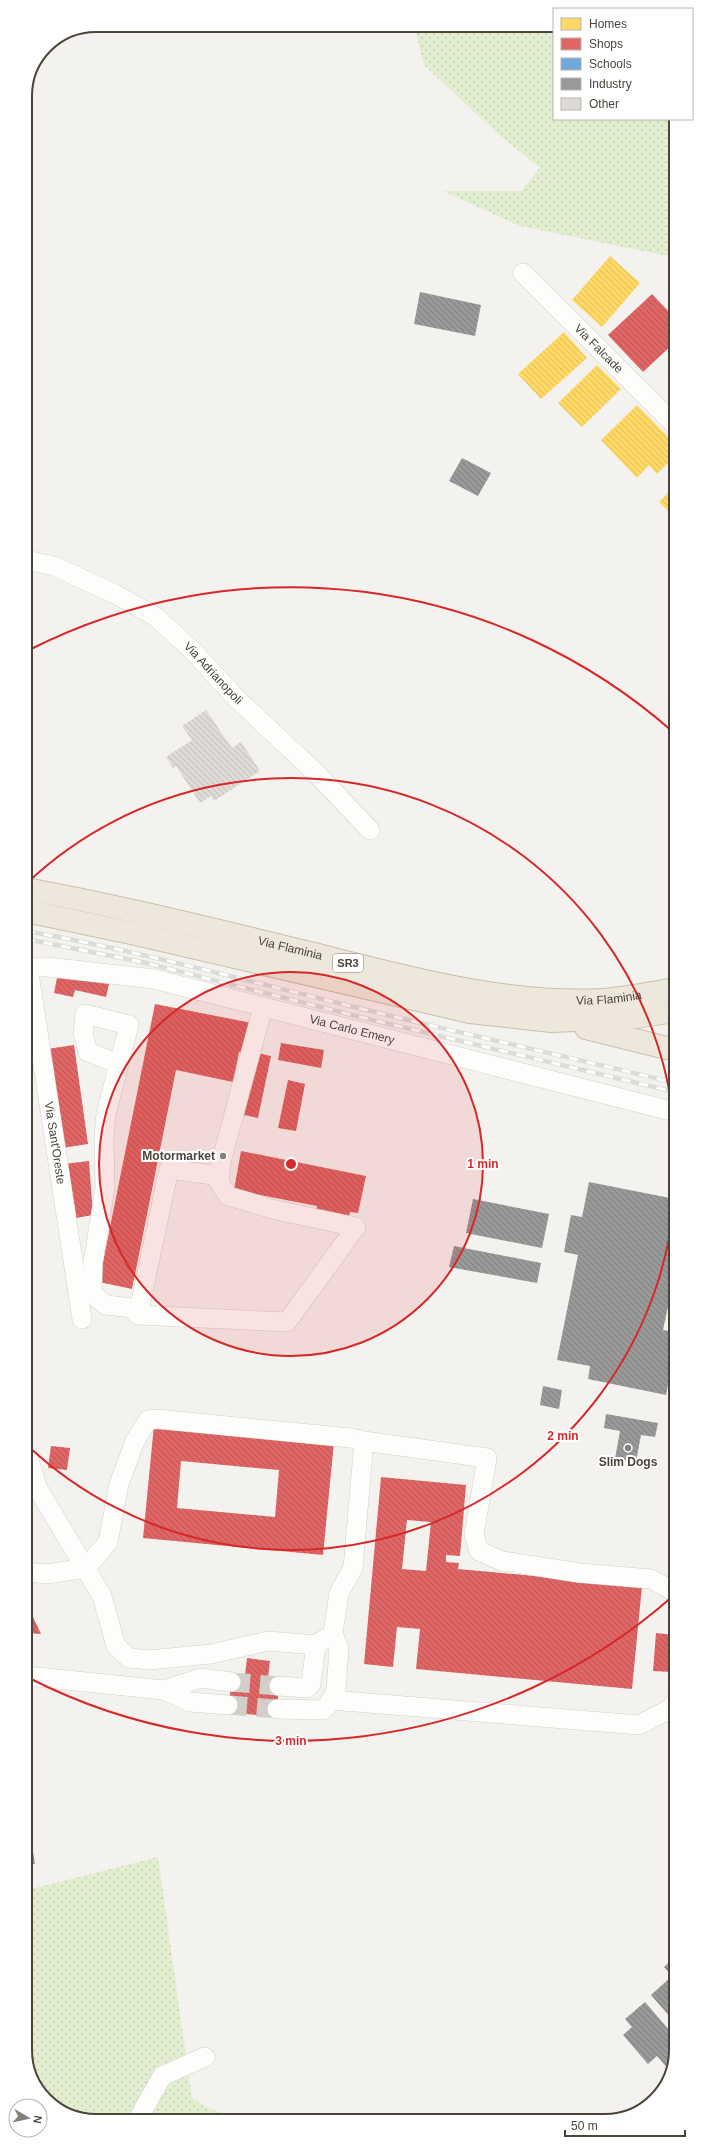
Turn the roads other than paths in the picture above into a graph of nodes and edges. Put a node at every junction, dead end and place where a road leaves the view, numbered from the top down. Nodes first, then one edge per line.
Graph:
1 (523, 273) dead end
2 (669, 419) edge
3 (32, 562) edge
4 (370, 830) dead end
5 (32, 890) edge
6 (32, 912) edge
7 (32, 967) edge
8 (669, 990) edge
9 (32, 999) edge
10 (263, 1007) junction
11 (669, 1013) edge
12 (551, 1021) junction
13 (669, 1048) edge
14 (119, 1064) dead end
15 (669, 1110) edge
16 (220, 1176) junction
17 (140, 1309) junction
18 (82, 1320) dead end
19 (364, 1441) junction
20 (32, 1488) edge
21 (86, 1568) junction
22 (32, 1572) edge
23 (669, 1589) edge
24 (333, 1633) junction
25 (316, 1646) junction
26 (32, 1677) edge
27 (231, 1682) tunnel mouth
28 (280, 1686) tunnel mouth
29 (164, 1690) junction
30 (330, 1700) junction
31 (228, 1705) tunnel mouth
32 (277, 1709) tunnel mouth
33 (669, 1710) edge
34 (205, 2057) dead end
35 (141, 2114) edge

1 - 2 street, Via Falcade
3 - 4 street, Via Adrianopoli
5 - 8 highway, Via Flaminia / SR3
6 - 12 highway, Via Flaminia / SR3
7 - 10 street, Via Carlo Emery
9 - 18 street, Via Sant'Oreste
10 - 15 street, Via Carlo Emery
10 - 16 street
11 - 12 highway, Via Flaminia / SR3
12 - 13 highway
14 - 17 street
16 - 17 street
16 - 17 street
19 - 21 street
19 - 23 street
19 - 24 street
20 - 21 street
21 - 22 street
21 - 25 street
24 - 25 street
24 - 30 street
25 - 28 street
26 - 29 street
27 - 29 street
29 - 31 street
30 - 32 street
30 - 33 street
34 - 35 street

